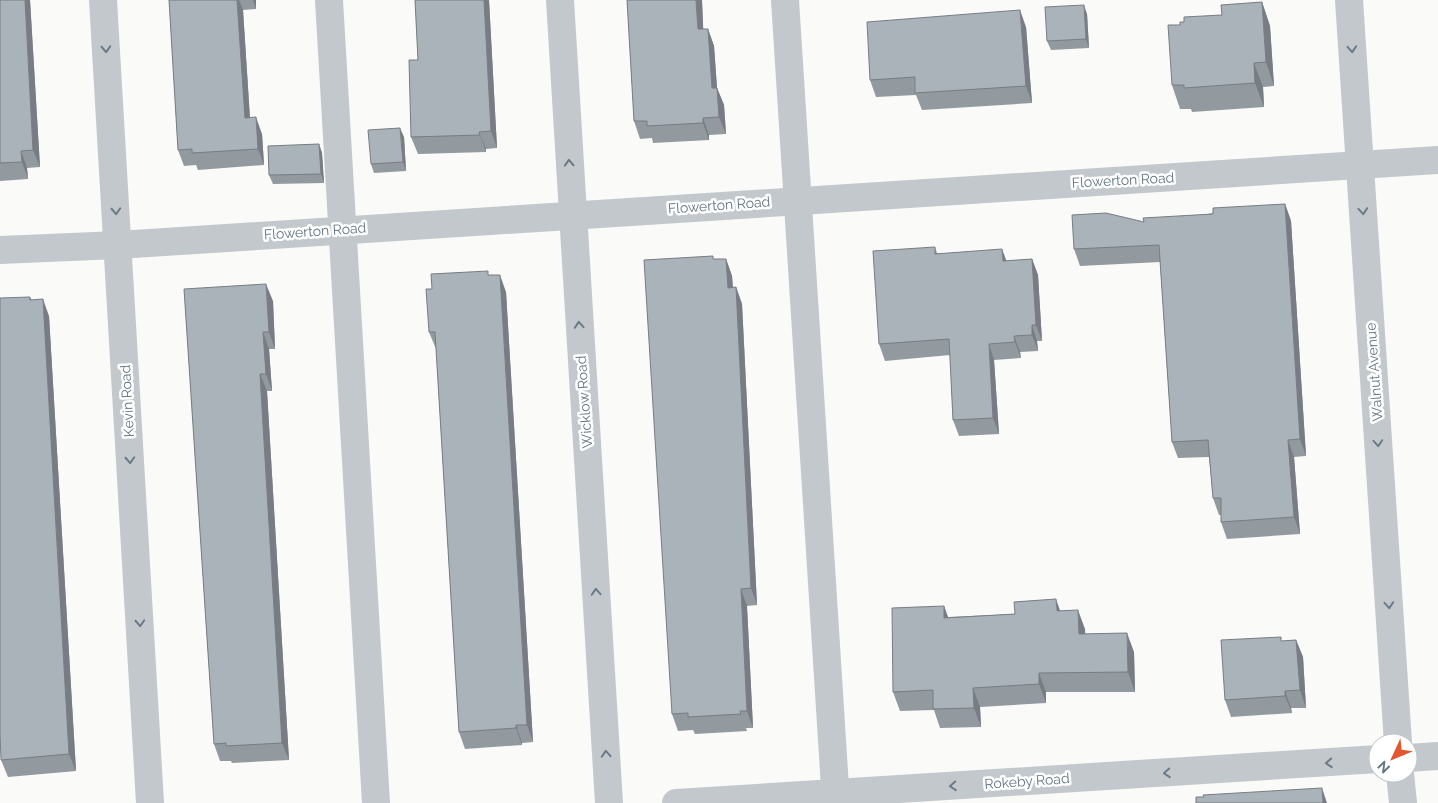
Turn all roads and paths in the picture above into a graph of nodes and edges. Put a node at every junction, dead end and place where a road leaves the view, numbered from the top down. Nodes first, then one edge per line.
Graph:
1 (104, 0) edge
2 (329, 0) edge
3 (560, 0) edge
4 (785, 0) edge
5 (1349, 0) edge
6 (1438, 160) edge
7 (1360, 165) junction
8 (796, 200) junction
9 (573, 216) junction
10 (342, 229) junction
11 (118, 245) junction
12 (0, 250) edge
13 (1397, 733) edge
14 (1438, 756) edge
15 (1418, 757) edge
16 (1368, 761) edge
17 (1401, 783) edge
18 (836, 798) edge
19 (150, 803) edge
20 (376, 803) edge
21 (609, 803) edge
22 (676, 803) edge
23 (1402, 803) edge

1 -> 11 street, Kevin Road
2 - 10 street
9 -> 3 street, Wicklow Road
4 - 8 street
5 -> 7 street, Walnut Avenue
6 - 7 street, Flowerton Road
7 - 8 street, Flowerton Road
7 -> 13 street, Walnut Avenue
8 - 9 street, Flowerton Road
8 - 18 street
9 - 10 street, Flowerton Road
21 -> 9 street, Wicklow Road
10 - 11 street, Flowerton Road
10 - 20 street
11 - 12 street, Flowerton Road
11 -> 19 street, Kevin Road
14 - 15 street
16 -> 18 street, Rokeby Road
17 - 23 street
18 - 22 street, Rokeby Road

